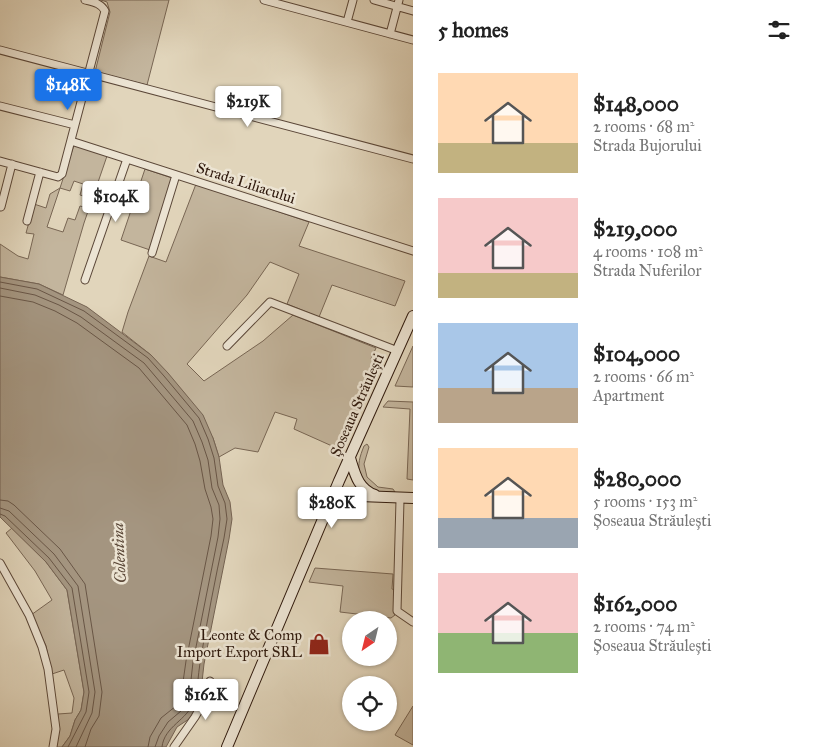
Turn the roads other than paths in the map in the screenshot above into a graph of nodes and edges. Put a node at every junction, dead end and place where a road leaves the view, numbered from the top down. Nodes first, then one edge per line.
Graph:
1 (85, 0) edge
2 (264, 0) edge
3 (353, 0) edge
4 (374, 0) edge
5 (398, 3) edge
6 (413, 11) edge
7 (347, 22) junction
8 (390, 34) junction
9 (413, 40) edge
10 (0, 50) edge
11 (89, 75) junction
12 (0, 106) edge
13 (75, 125) junction
14 (71, 141) junction
15 (127, 159) junction
16 (413, 159) edge
17 (0, 161) edge
18 (12, 164) junction
19 (40, 172) junction
20 (176, 175) junction
21 (1, 207) edge
22 (27, 221) dead end
23 (413, 251) edge
24 (152, 252) dead end
25 (85, 280) dead end
26 (413, 316) edge
27 (226, 346) dead end
28 (398, 351) junction
29 (350, 458) junction
30 (333, 495) junction
31 (350, 496) junction
32 (378, 496) junction
33 (413, 499) edge
34 (400, 500) junction
35 (0, 563) edge
36 (413, 622) edge
37 (210, 681) dead end
38 (53, 747) edge
39 (174, 747) edge
40 (227, 747) edge

1 - 11 street
2 - 7 street
3 - 7 street
4 - 5 street
5 - 6 street
5 - 8 street
7 - 8 street
8 - 9 street
10 - 11 street
11 - 13 street
11 - 16 street
12 - 13 street
13 - 14 street
14 - 15 street, Strada Liliacului
14 - 19 street
15 - 20 street, Strada Liliacului
15 - 25 street
17 - 18 street
18 - 19 street
18 - 21 street
19 - 22 street
20 - 23 street, Strada Liliacului
20 - 24 street
26 - 28 street, Șoseaua Străulești
27 - 28 street, Șoseaua Străulești
28 - 29 street, Șoseaua Străulești
29 - 30 street, Șoseaua Străulești
29 - 32 street
30 - 31 street
30 - 40 street, Șoseaua Străulești
31 - 32 street
31 - 34 street
32 - 33 street
33 - 34 street
34 - 36 street
35 - 38 street
37 - 39 street

